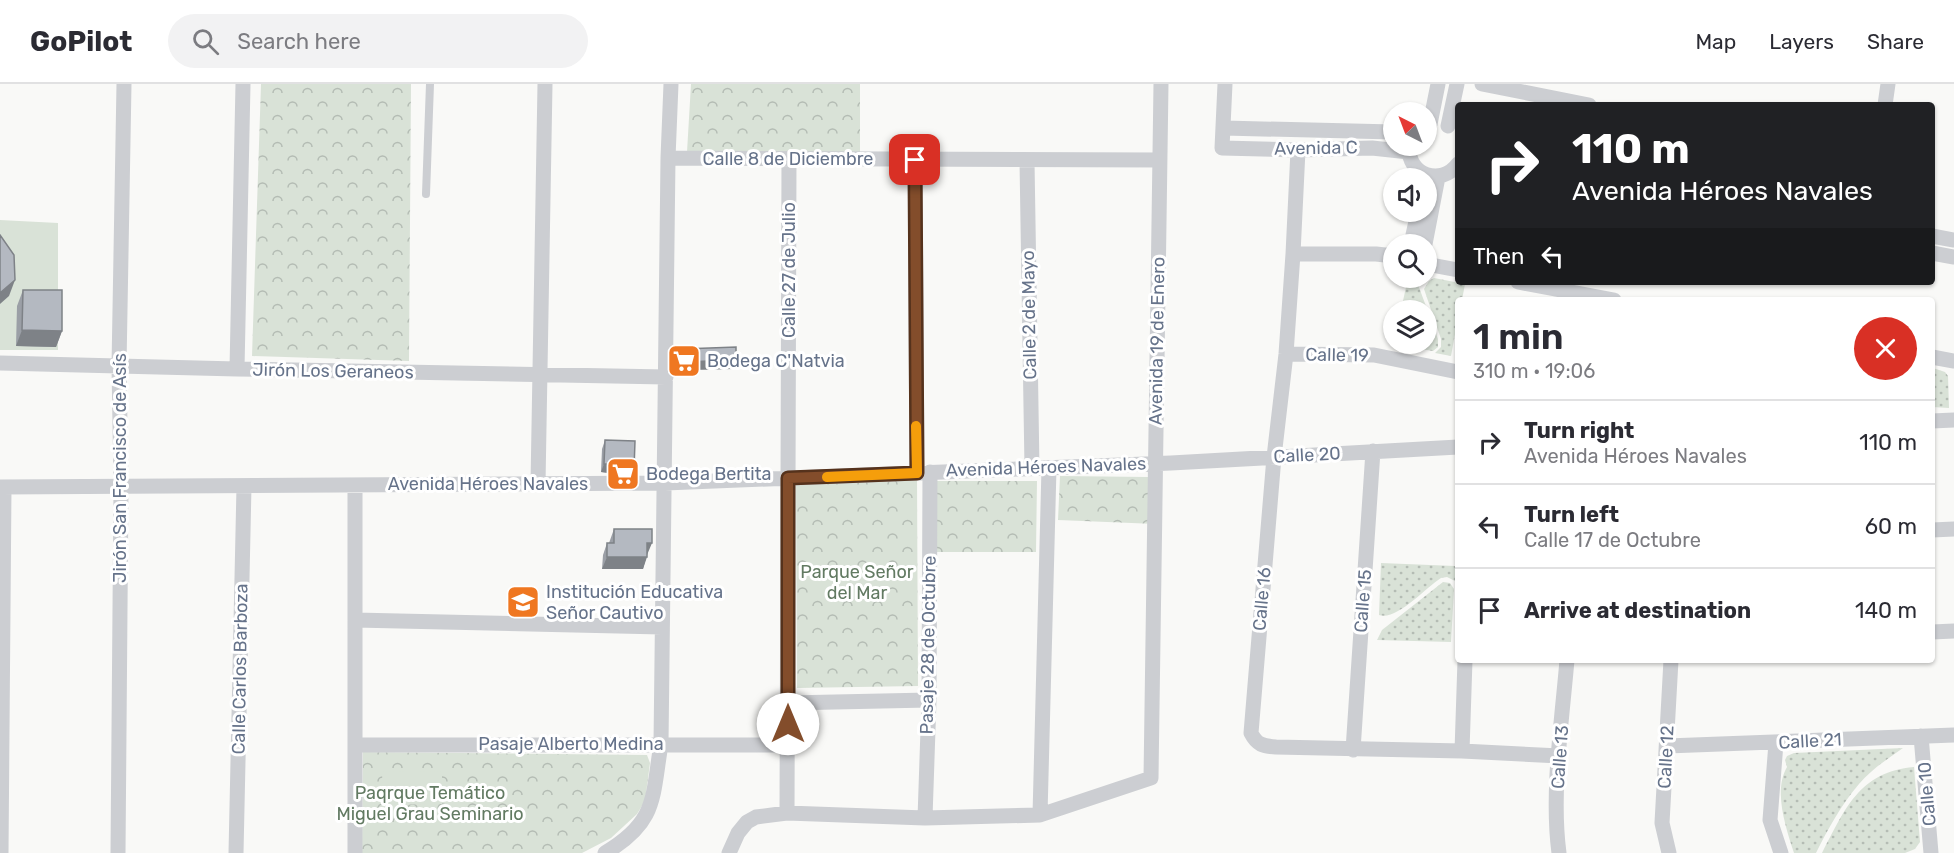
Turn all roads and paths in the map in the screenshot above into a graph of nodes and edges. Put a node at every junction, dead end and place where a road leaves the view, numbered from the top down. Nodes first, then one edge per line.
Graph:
1 (124, 84) edge
2 (243, 84) edge
3 (430, 84) edge
4 (546, 84) edge
5 (671, 84) edge
6 (1161, 84) edge
7 (1225, 84) edge
8 (1437, 84) edge
9 (1457, 84) edge
10 (1482, 84) edge
11 (1888, 84) edge
12 (1433, 102) edge
13 (1455, 102) edge
14 (1574, 102) edge
15 (1885, 102) edge
16 (1455, 108) edge
17 (1437, 127) edge
18 (1224, 128) junction
19 (1453, 131) edge
20 (1383, 132) edge
21 (1383, 148) edge
22 (1298, 150) junction
23 (668, 158) junction
24 (789, 158) junction
25 (915, 160) junction
26 (1160, 160) junction
27 (1027, 161) junction
28 (1455, 167) edge
29 (1437, 175) edge
30 (426, 194) dead end
31 (1935, 237) edge
32 (1954, 240) edge
33 (1293, 254) junction
34 (1935, 254) edge
35 (1383, 255) edge
36 (1954, 257) edge
37 (1437, 266) edge
38 (1455, 269) edge
39 (1530, 285) edge
40 (1576, 297) edge
41 (1286, 354) junction
42 (1935, 358) edge
43 (1954, 361) edge
44 (0, 363) edge
45 (119, 366) junction
46 (237, 369) junction
47 (1455, 371) edge
48 (540, 374) junction
49 (666, 376) junction
50 (1954, 420) edge
51 (1935, 421) edge
52 (1455, 447) edge
53 (1373, 451) junction
54 (1274, 457) junction
55 (1163, 463) junction
56 (1032, 468) junction
57 (1049, 468) junction
58 (923, 473) junction
59 (788, 478) junction
60 (664, 483) junction
61 (538, 484) junction
62 (355, 485) junction
63 (121, 486) junction
64 (244, 486) junction
65 (2, 487) edge
66 (1954, 529) edge
67 (1935, 530) edge
68 (2, 580) edge
69 (355, 620) junction
70 (662, 627) junction
71 (1935, 632) edge
72 (1954, 632) edge
73 (1465, 663) edge
74 (1567, 663) edge
75 (1671, 663) edge
76 (929, 700) junction
77 (788, 703) junction
78 (1954, 735) edge
79 (1922, 736) junction
80 (1, 743) edge
81 (1776, 743) junction
82 (661, 744) junction
83 (788, 744) junction
84 (355, 745) junction
85 (1667, 746) junction
86 (1353, 750) junction
87 (1462, 751) junction
88 (1560, 756) junction
89 (787, 813) junction
90 (1040, 815) junction
91 (925, 818) junction
92 (1, 853) edge
93 (118, 853) edge
94 (236, 853) edge
95 (355, 853) edge
96 (606, 853) edge
97 (729, 853) edge
98 (1559, 853) edge
99 (1669, 853) edge
100 (1781, 853) edge
101 (1932, 853) edge

1 - 45 street, Jirón San Francisco de Asís
2 - 46 street
3 - 30 lane
4 - 48 street
5 - 23 street
6 - 26 street, Avenida 19 de Enero
7 - 18 street
8 - 12 street
9 - 13 street
10 - 14 street
11 - 15 street
16 - 19 street
17 - 19 street
18 - 20 street, Avenida C
18 - 22 street, Avenida C
21 - 22 street, Avenida C
22 - 33 street, Calle 16
23 - 24 street, Calle 8 de Diciembre
23 - 49 street
24 - 25 street, Calle 8 de Diciembre
24 - 59 street, Calle 27 de Julio
25 - 27 street, Calle 8 de Diciembre
25 - 58 street, Pasaje 28 de Octubre
26 - 27 street, Calle 8 de Diciembre
26 - 55 street, Avenida 19 de Enero
27 - 56 street, Calle 2 de Mayo
28 - 29 street
31 - 32 street
33 - 35 street
33 - 41 street, Calle 16
34 - 36 street
37 - 38 street
39 - 40 street
41 - 47 street, Calle 19
41 - 54 street, Calle 16
42 - 43 street
44 - 45 street, Jirón Los Geraneos
45 - 46 street, Jirón Los Geraneos
45 - 63 street, Jirón San Francisco de Asís
46 - 48 street, Jirón Los Geraneos
48 - 49 street, Jirón Los Geraneos
48 - 61 street
49 - 60 street
50 - 51 street
52 - 53 street, Calle 20
53 - 54 street, Calle 20
53 - 86 street, Calle 15
54 - 55 street, Calle 20
54 - 86 street, Calle 16
55 - 57 street, Avenida Héroes Navales
55 - 90 street, Avenida 19 de Enero
56 - 57 street, Avenida Héroes Navales
56 - 58 street, Avenida Héroes Navales
57 - 90 street
58 - 59 street, Avenida Héroes Navales
58 - 76 street, Pasaje 28 de Octubre
59 - 60 street, Avenida Héroes Navales
59 - 77 street, Calle 27 de Julio
60 - 61 street, Avenida Héroes Navales
60 - 70 street
61 - 62 street, Avenida Héroes Navales
62 - 64 street, Avenida Héroes Navales
62 - 69 street
63 - 64 street, Avenida Héroes Navales
63 - 65 street, Avenida Héroes Navales
63 - 93 street, Jirón San Francisco de Asís
64 - 94 street, Calle Carlos Barboza
65 - 68 street
66 - 67 street
68 - 80 street
69 - 70 street
69 - 84 street
70 - 82 street
71 - 72 street
73 - 87 street
74 - 88 street, Calle 13
75 - 85 street, Calle 12
76 - 77 street
76 - 91 street, Pasaje 28 de Octubre
77 - 83 street, Calle 27 de Julio
78 - 79 street, Calle 21
79 - 81 street, Calle 21
79 - 101 street, Calle 10
80 - 92 street
81 - 85 street, Calle 21
81 - 100 street
82 - 83 street, Pasaje Alberto Medina
82 - 84 street, Pasaje Alberto Medina
82 - 96 street
83 - 89 street, Calle 27 de Julio
84 - 95 street
85 - 99 street, Calle 12
86 - 87 street, Calle 16
87 - 88 street, Calle 16
88 - 98 street, Calle 13
89 - 91 street
89 - 97 street
90 - 91 street

